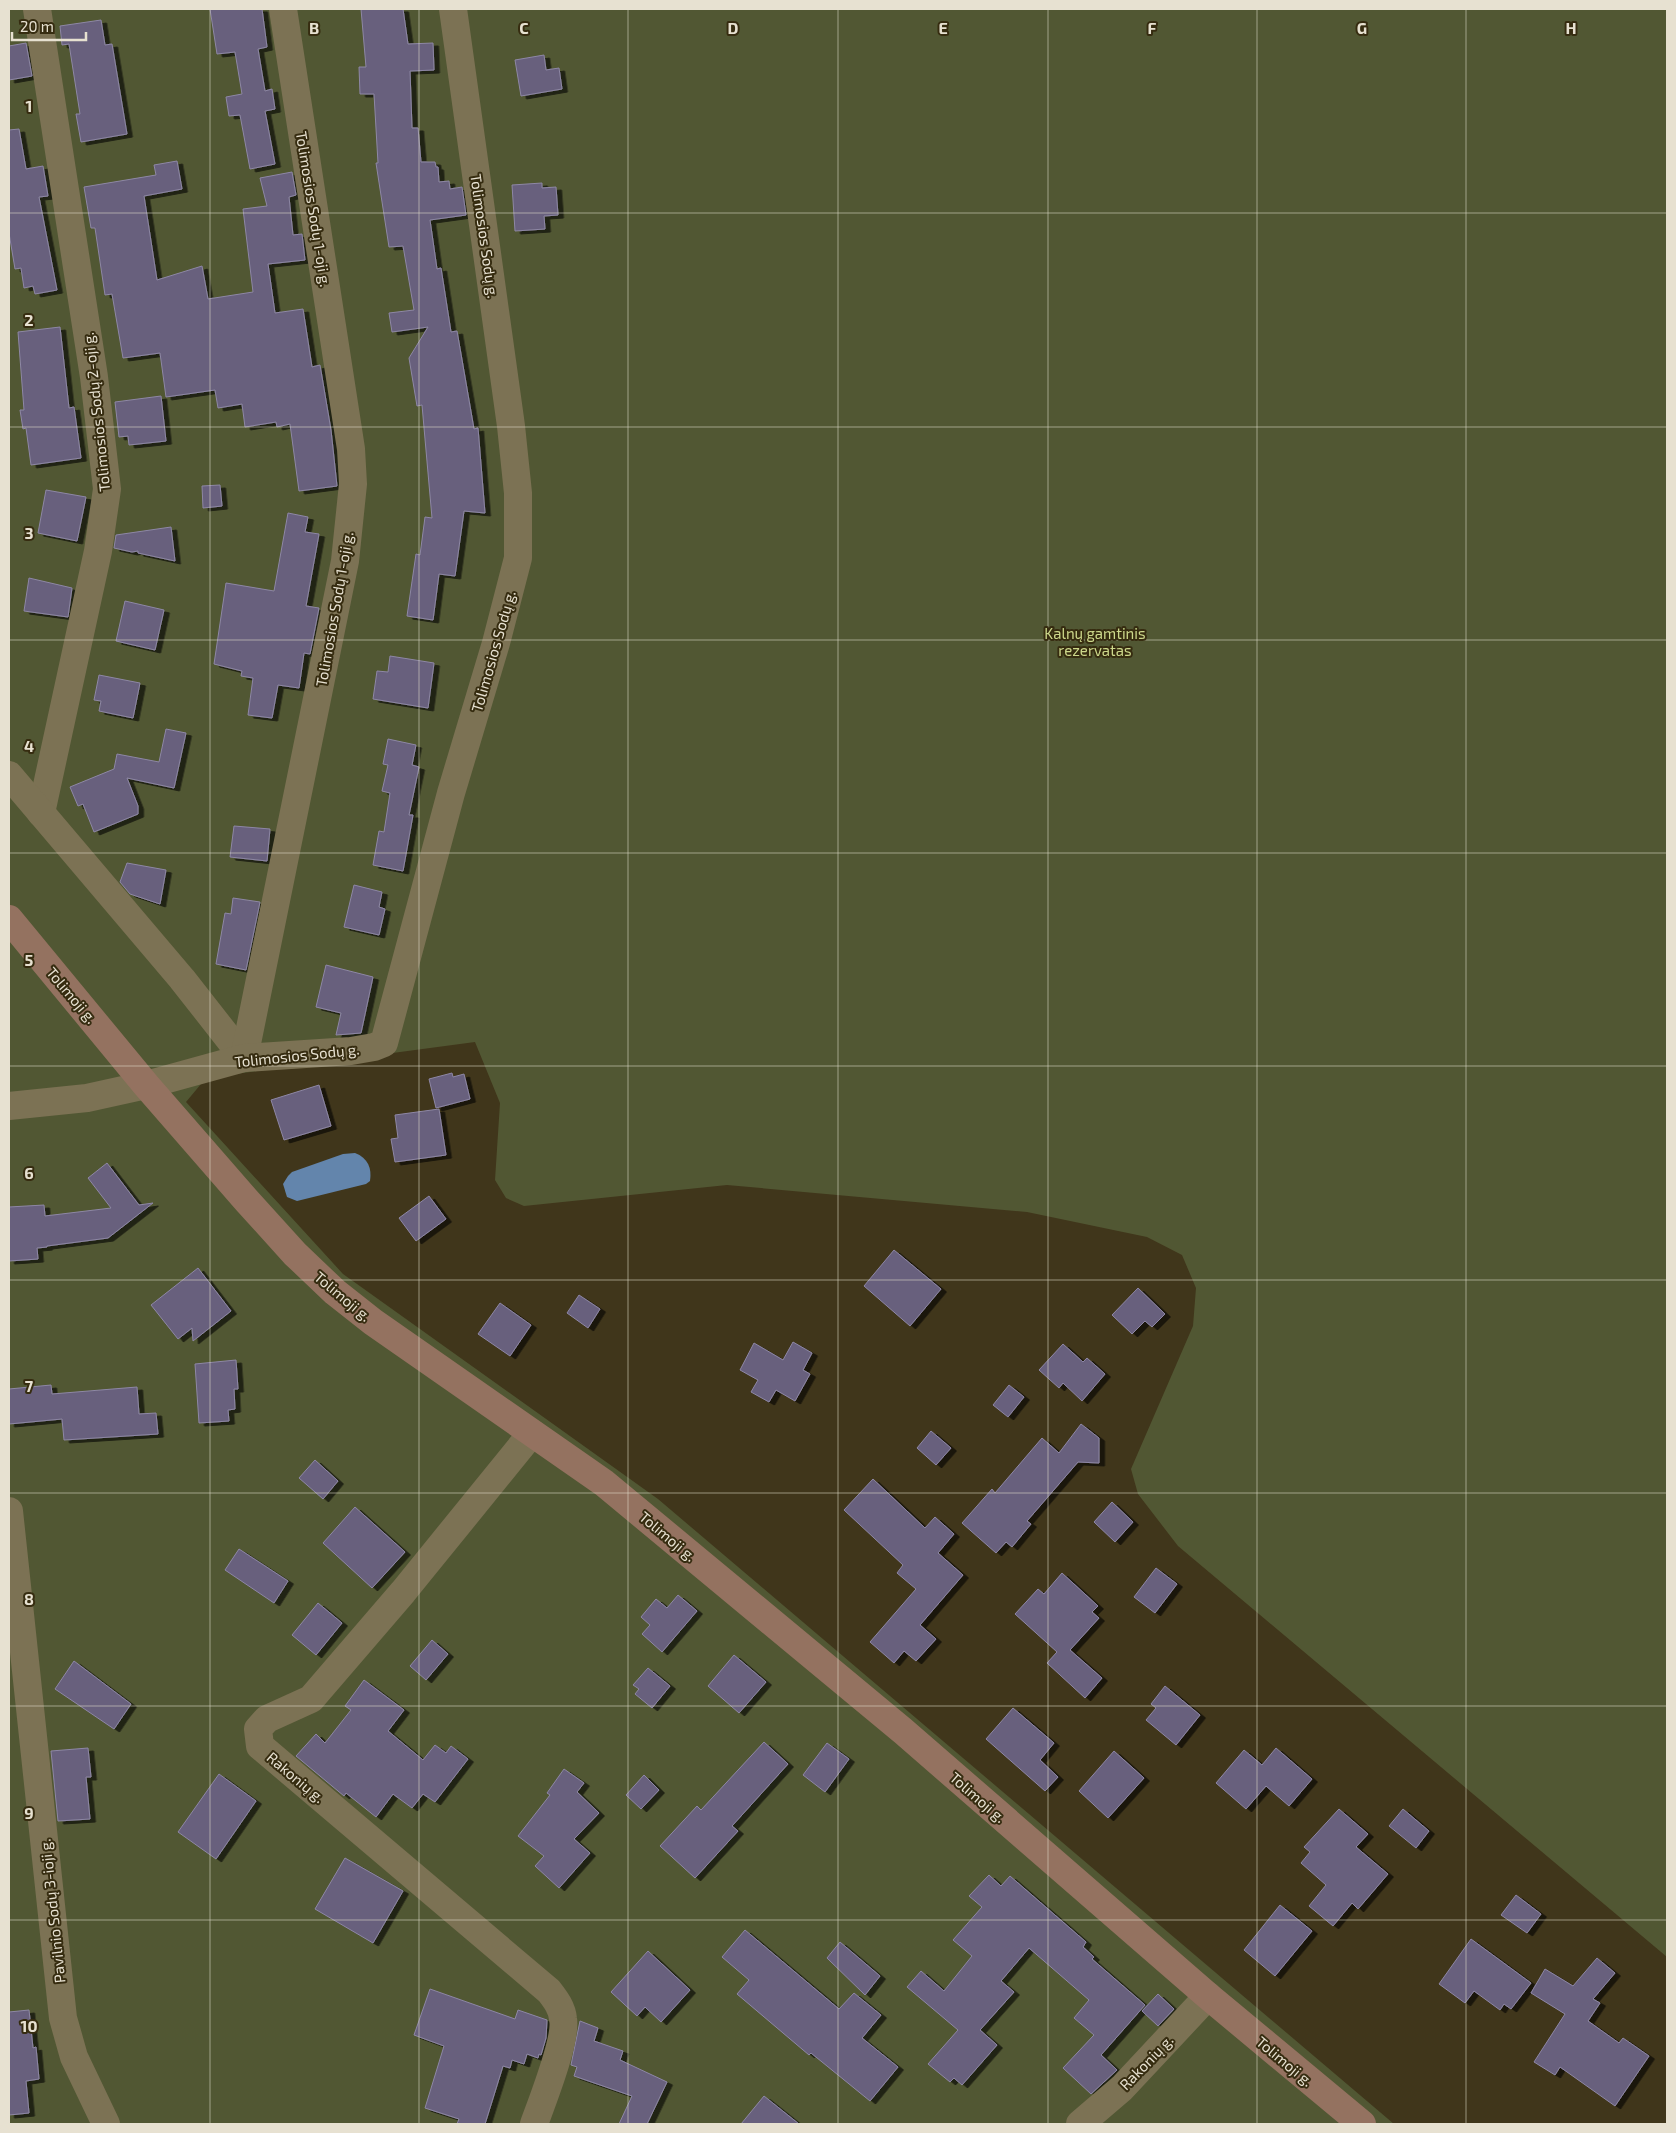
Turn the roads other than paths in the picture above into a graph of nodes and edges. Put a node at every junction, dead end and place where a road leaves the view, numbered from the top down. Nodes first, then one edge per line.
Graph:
1 (37, 9) edge
2 (283, 9) edge
3 (453, 9) edge
4 (9, 775) edge
5 (41, 813) junction
6 (9, 919) edge
7 (244, 1058) junction
8 (146, 1085) junction
9 (9, 1106) edge
10 (532, 1433) junction
11 (9, 1511) edge
12 (12, 1583) edge
13 (1208, 1996) junction
14 (106, 2124) edge
15 (534, 2124) edge
16 (1080, 2124) edge
17 (1362, 2124) edge

1 - 5 street, Tolimosios Sodų 2-oji g.
2 - 7 street, Tolimosios Sodų 1-oji g.
3 - 7 street, Tolimosios Sodų g.
4 - 5 street
5 - 7 street
6 - 8 street, Tolimoji g.
7 - 8 street, Tolimosios Sodų g.
8 - 9 street, Tolimosios Sodų g.
8 - 10 street, Tolimoji g.
10 - 13 street, Tolimoji g.
10 - 15 street, Rakonių g.
11 - 12 street, Pavilnio Sodų 3-ioji g.
12 - 14 street, Pavilnio Sodų 3-ioji g.
13 - 16 street, Rakonių g.
13 - 17 street, Tolimoji g.

